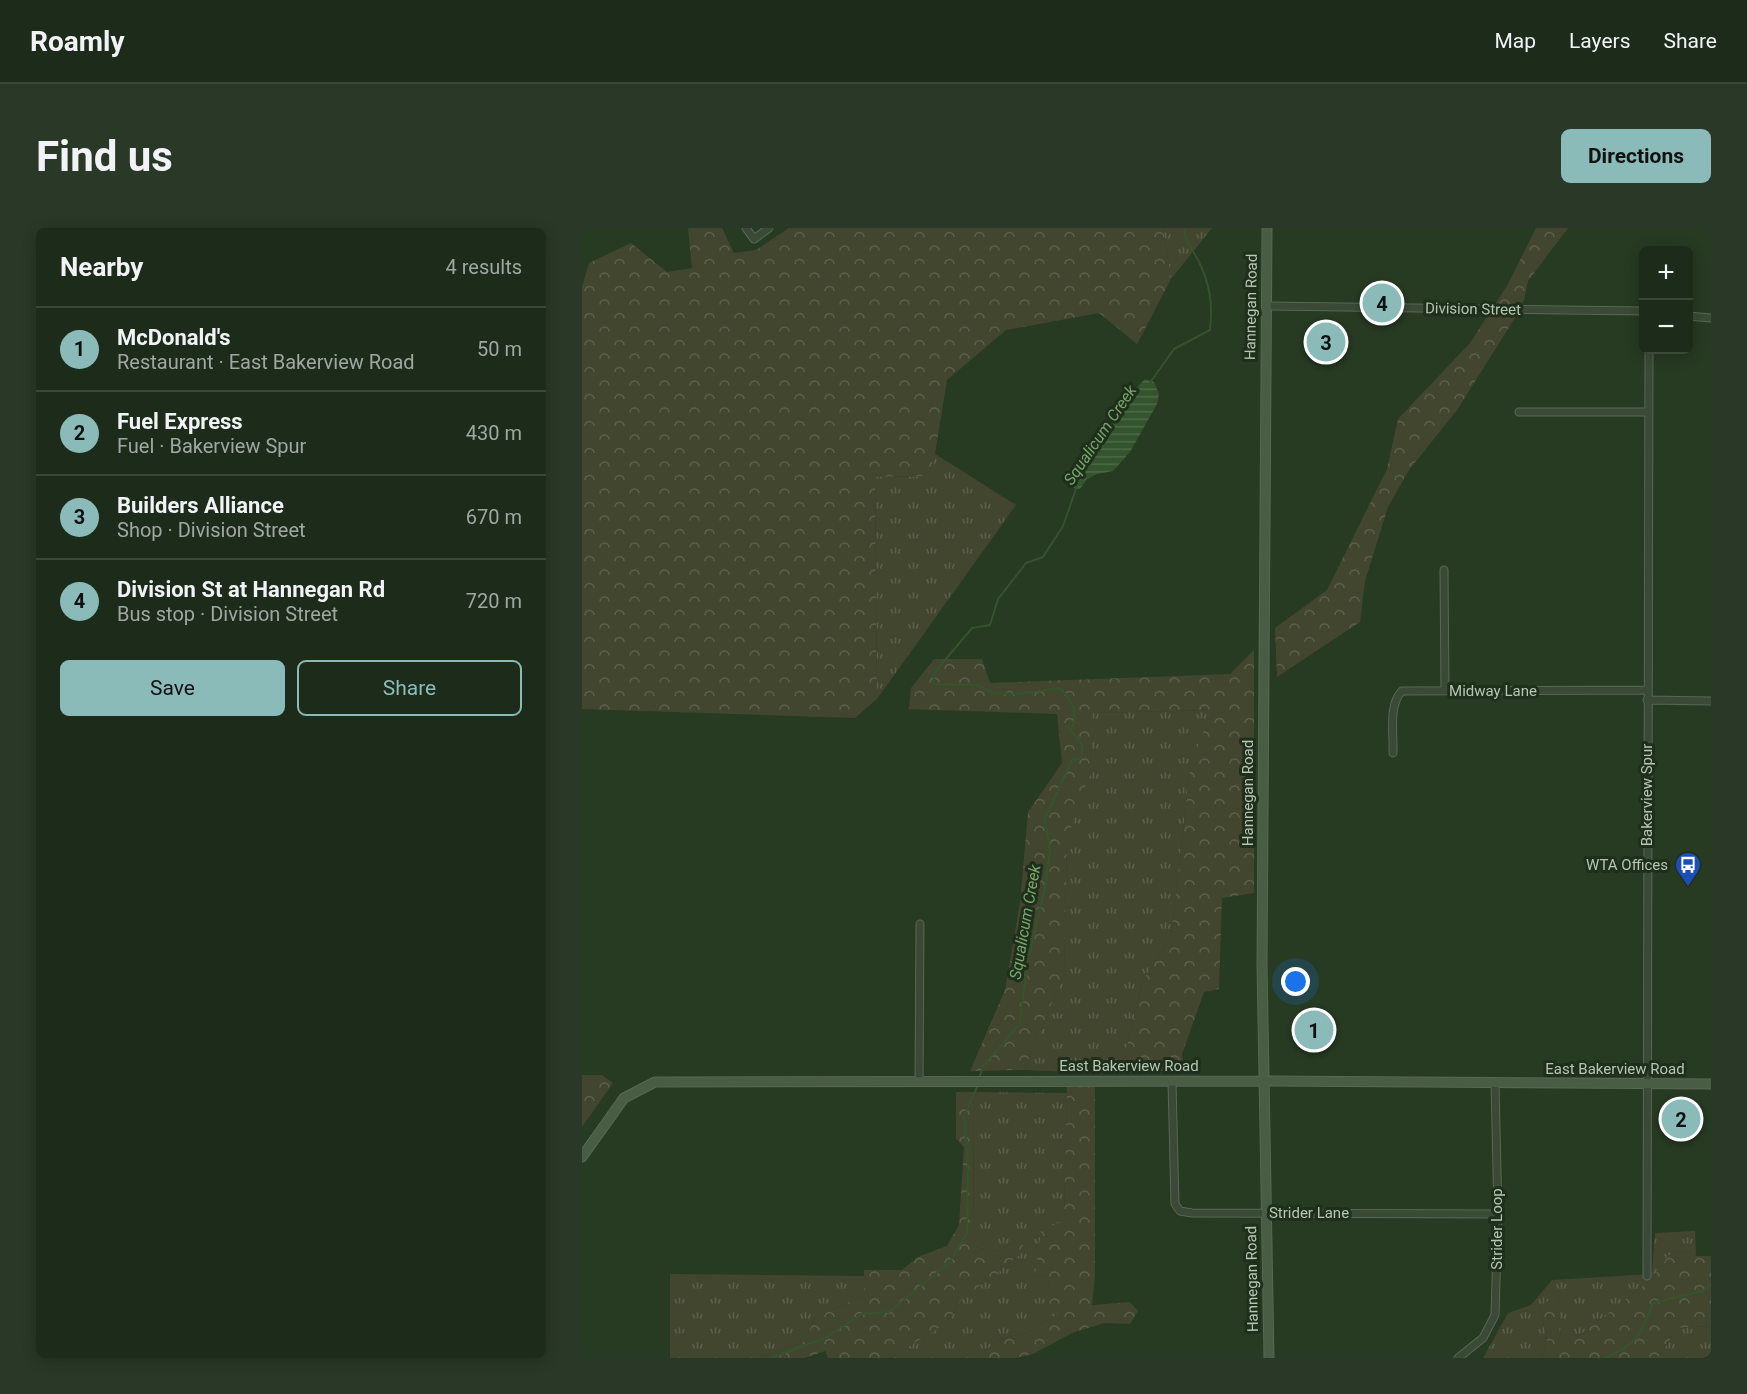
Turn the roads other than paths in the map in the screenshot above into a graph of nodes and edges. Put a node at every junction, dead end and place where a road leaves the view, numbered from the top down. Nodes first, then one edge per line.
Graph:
1 (746, 228) edge
2 (769, 228) edge
3 (1267, 228) edge
4 (1266, 306) junction
5 (1639, 311) edge
6 (1693, 316) edge
7 (1711, 318) edge
8 (1649, 354) edge
9 (1519, 412) dead end
10 (1648, 412) junction
11 (1444, 570) dead end
12 (1647, 690) junction
13 (1445, 691) junction
14 (1647, 700) junction
15 (1711, 701) edge
16 (1393, 753) dead end
17 (920, 924) dead end
18 (1263, 1081) junction
19 (919, 1082) junction
20 (1172, 1082) junction
21 (1647, 1083) junction
22 (1495, 1084) junction
23 (1711, 1084) edge
24 (582, 1157) edge
25 (1265, 1213) junction
26 (1498, 1214) junction
27 (1647, 1276) dead end
28 (1269, 1358) edge
29 (1458, 1358) edge

1 - 2 street
3 - 4 main road, Hannegan Road
4 - 5 street, Division Street
4 - 18 main road, Hannegan Road
6 - 7 street
8 - 10 street, Bakerview Spur
9 - 10 street
10 - 12 street, Bakerview Spur
11 - 13 street
12 - 13 street, Midway Lane
12 - 14 street, Bakerview Spur
13 - 16 street, Midway Lane
14 - 15 street
14 - 21 street, Bakerview Spur
17 - 19 street
18 - 20 main road, East Bakerview Road
18 - 22 main road, East Bakerview Road
18 - 25 main road, Hannegan Road
19 - 20 main road, East Bakerview Road
19 - 24 main road, East Bakerview Road
20 - 25 street, Strider Lane
21 - 22 main road, East Bakerview Road
21 - 23 main road, East Bakerview Road
21 - 27 street, Bakerview Spur
22 - 26 street, Strider Loop
25 - 26 street, Strider Lane
25 - 28 main road, Hannegan Road
26 - 29 street, Strider Loop

